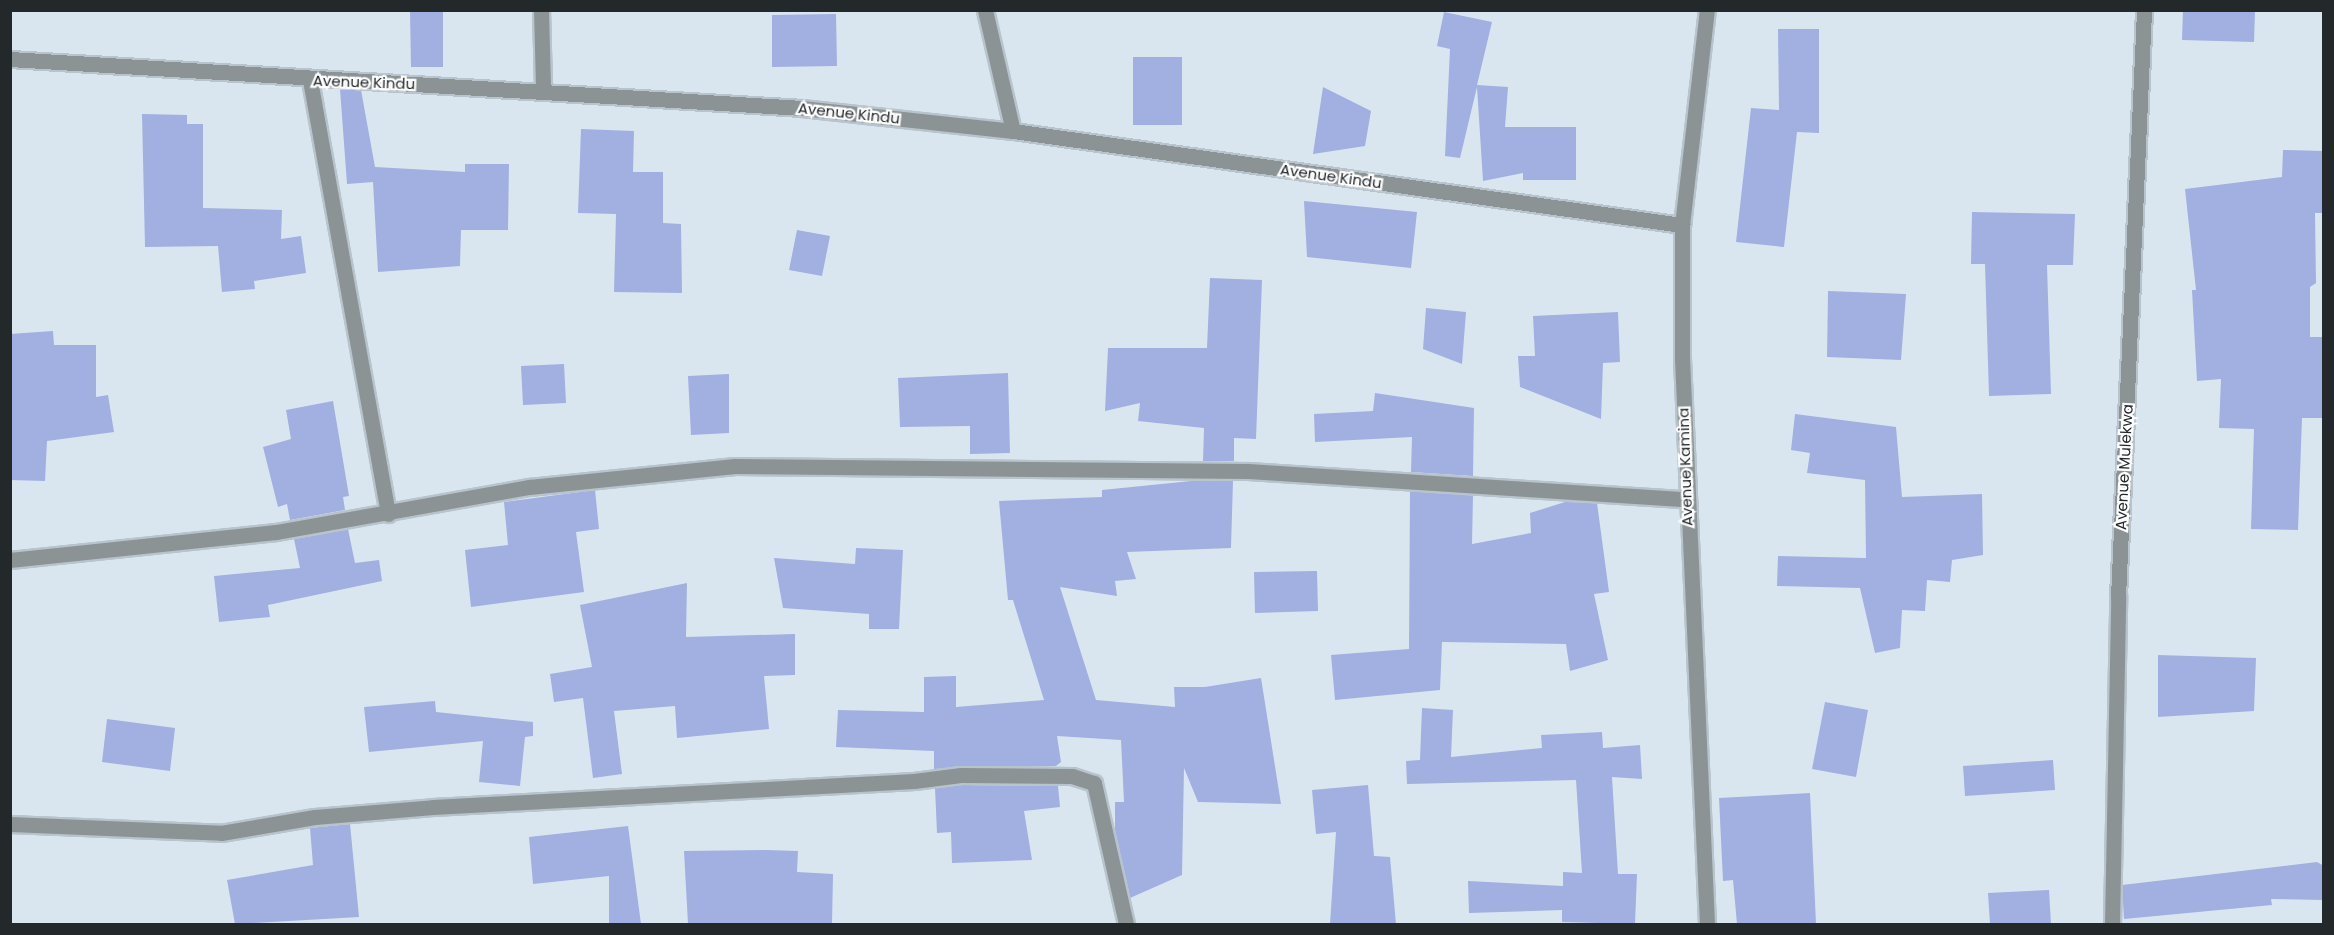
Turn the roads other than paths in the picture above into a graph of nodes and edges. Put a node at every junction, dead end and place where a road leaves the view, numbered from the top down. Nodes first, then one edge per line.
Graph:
1 (541, 10) edge
2 (985, 10) edge
3 (1707, 10) edge
4 (2144, 10) edge
5 (10, 59) edge
6 (310, 80) junction
7 (543, 89) junction
8 (1013, 131) junction
9 (1682, 225) junction
10 (1685, 499) junction
11 (388, 514) junction
12 (10, 560) edge
13 (10, 824) edge
14 (1126, 924) edge
15 (1707, 924) edge
16 (2112, 924) edge

1 - 7 street
2 - 8 street
3 - 9 street, Avenue Kamina
4 - 16 street, Avenue Mulekwa
5 - 6 street, Avenue Kindu
6 - 7 street, Avenue Kindu
6 - 11 street
7 - 8 street, Avenue Kindu
8 - 9 street, Avenue Kindu
9 - 10 street, Avenue Kamina
10 - 11 street
10 - 15 street, Avenue Kamina
11 - 12 street
13 - 14 street

